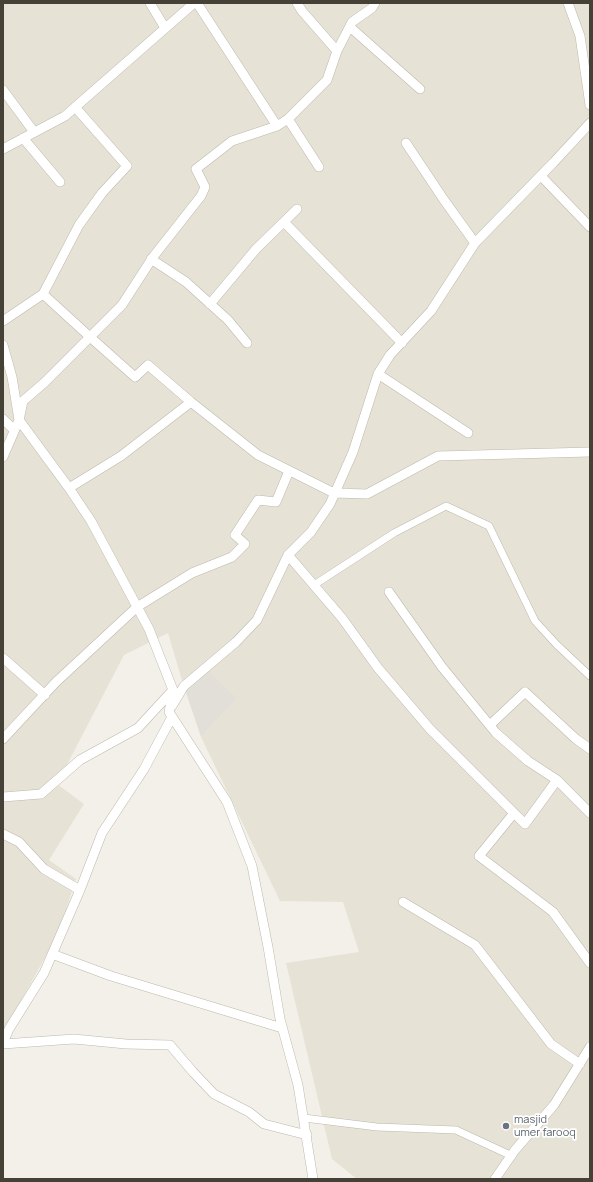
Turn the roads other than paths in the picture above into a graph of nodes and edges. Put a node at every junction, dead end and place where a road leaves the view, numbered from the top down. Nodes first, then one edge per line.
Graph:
1 (150, 3) edge
2 (194, 3) edge
3 (197, 3) edge
4 (297, 3) edge
5 (375, 3) edge
6 (568, 3) edge
7 (350, 27) junction
8 (165, 28) junction
9 (337, 51) junction
10 (420, 89) dead end
11 (3, 90) edge
12 (590, 105) edge
13 (75, 107) junction
14 (288, 118) junction
15 (590, 123) edge
16 (277, 126) junction
17 (34, 132) junction
18 (24, 138) junction
19 (406, 143) dead end
20 (3, 149) edge
21 (319, 166) dead end
22 (541, 176) junction
23 (60, 182) dead end
24 (296, 209) dead end
25 (284, 222) junction
26 (590, 227) edge
27 (476, 243) junction
28 (151, 259) junction
29 (43, 294) junction
30 (210, 304) junction
31 (3, 321) edge
32 (90, 337) junction
33 (247, 343) dead end
34 (402, 343) junction
35 (3, 345) edge
36 (378, 374) junction
37 (190, 402) junction
38 (3, 419) edge
39 (19, 420) junction
40 (14, 430) junction
41 (468, 433) dead end
42 (590, 452) edge
43 (3, 457) edge
44 (288, 471) junction
45 (69, 488) junction
46 (334, 494) junction
47 (288, 556) junction
48 (314, 585) junction
49 (389, 592) dead end
50 (137, 607) junction
51 (3, 658) edge
52 (590, 676) edge
53 (173, 690) junction
54 (45, 695) junction
55 (170, 715) junction
56 (490, 725) junction
57 (3, 739) edge
58 (590, 749) edge
59 (557, 780) junction
60 (3, 797) edge
61 (514, 813) junction
62 (590, 813) edge
63 (3, 834) edge
64 (80, 890) junction
65 (403, 902) dead end
66 (52, 954) junction
67 (590, 963) edge
68 (282, 1028) junction
69 (3, 1044) edge
70 (590, 1047) edge
71 (580, 1064) junction
72 (304, 1118) junction
73 (307, 1135) junction
74 (512, 1156) junction
75 (314, 1179) edge
76 (495, 1179) edge

1 - 8 street
2 - 8 street
3 - 16 street
4 - 9 street
5 - 7 street
6 - 12 street
7 - 9 street
7 - 10 street
8 - 13 street
9 - 14 street
11 - 17 street
13 - 17 street
13 - 29 street
14 - 16 street
14 - 21 street
15 - 22 street
16 - 28 street
17 - 18 street
18 - 20 street
18 - 23 street
19 - 27 street
22 - 26 street
22 - 27 street
24 - 25 street
25 - 30 street
25 - 34 street
27 - 34 street
28 - 30 street
28 - 32 street
29 - 31 street
29 - 32 street
30 - 33 street
32 - 37 street
32 - 39 street
34 - 36 street
35 - 39 street
36 - 41 street
36 - 46 street
37 - 44 street
37 - 45 street
38 - 40 street
39 - 40 street
39 - 45 street
40 - 43 street
42 - 46 street
44 - 46 street
44 - 50 street
45 - 50 street
46 - 47 street
47 - 48 street
47 - 55 street
48 - 52 street
48 - 61 street
49 - 56 street
50 - 53 street
50 - 54 street
51 - 54 street
53 - 55 street
53 - 60 street
54 - 57 street
55 - 64 street
55 - 68 street
56 - 58 street
56 - 59 street
59 - 61 street
59 - 62 street
61 - 67 street
63 - 64 street
64 - 66 street
65 - 71 street
66 - 68 street
66 - 69 street
68 - 72 street
69 - 73 street
70 - 71 street
71 - 74 street
72 - 73 street
72 - 74 street
73 - 75 street
74 - 76 street

